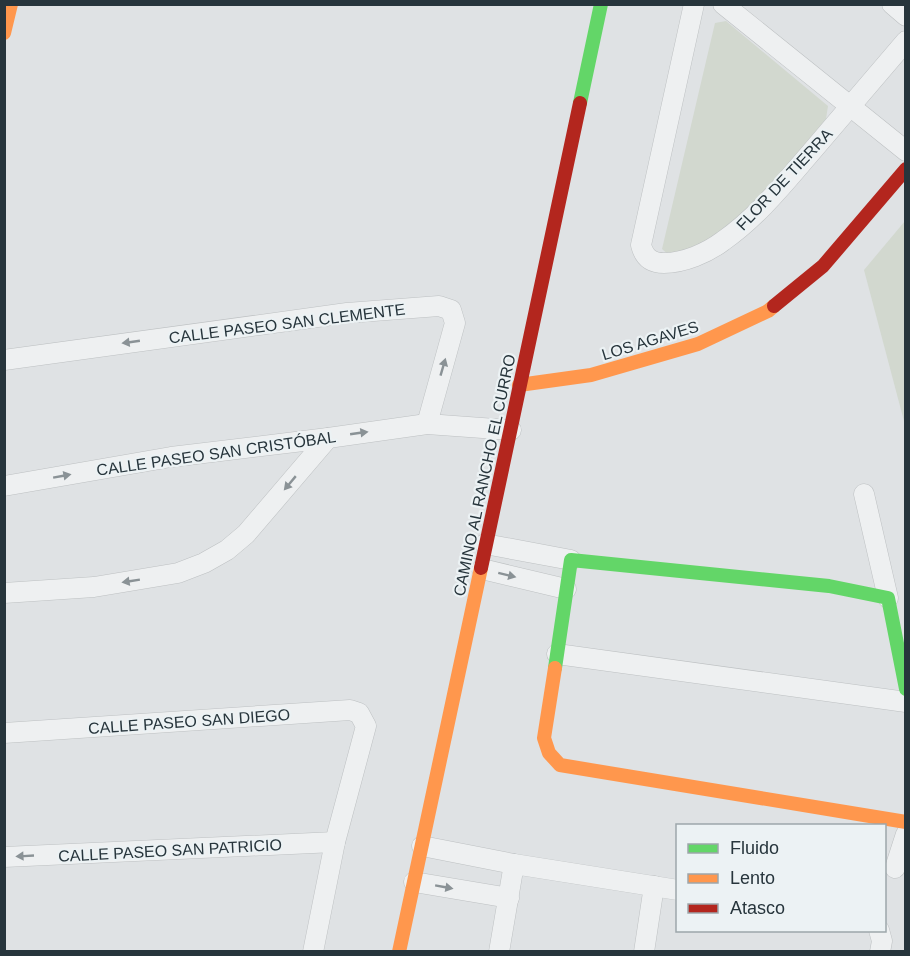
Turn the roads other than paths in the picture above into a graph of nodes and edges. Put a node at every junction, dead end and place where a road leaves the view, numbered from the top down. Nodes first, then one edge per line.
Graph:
1 (11, 4) edge
2 (601, 4) edge
3 (694, 4) edge
4 (723, 4) edge
5 (892, 4) edge
6 (906, 16) edge
7 (4, 33) edge
8 (906, 41) edge
9 (851, 106) junction
10 (906, 151) edge
11 (906, 169) edge
12 (4, 360) edge
13 (519, 385) junction
14 (427, 424) junction
15 (511, 430) junction
16 (328, 438) junction
17 (4, 486) edge
18 (864, 494) dead end
19 (485, 544) junction
20 (571, 560) junction
21 (482, 569) junction
22 (566, 589) junction
23 (4, 593) edge
24 (888, 598) junction
25 (557, 654) junction
26 (906, 689) edge
27 (906, 702) edge
28 (4, 733) edge
29 (906, 822) edge
30 (906, 834) edge
31 (335, 842) junction
32 (422, 846) junction
33 (4, 858) edge
34 (514, 864) junction
35 (895, 868) dead end
36 (414, 882) junction
37 (654, 886) junction
38 (676, 890) edge
39 (509, 898) junction
40 (880, 932) edge
41 (313, 951) edge
42 (399, 951) edge
43 (499, 951) edge
44 (644, 951) edge
45 (880, 951) edge

1 - 7 street
2 - 13 street, CAMINO AL RANCHO EL CURRO
3 - 9 street, FLOR DE TIERRA
4 - 9 street
5 - 6 street
8 - 9 street, FLOR DE TIERRA
9 - 10 street
11 - 13 street, LOS AGAVES
14 -> 12 street, CALLE PASEO SAN CLEMENTE
13 - 15 street, CAMINO AL RANCHO EL CURRO
14 - 15 street, CALLE PASEO SAN CRISTÓBAL
16 -> 14 street, CALLE PASEO SAN CRISTÓBAL
15 - 19 street, CAMINO AL RANCHO EL CURRO
17 -> 16 street, CALLE PASEO SAN CRISTÓBAL
16 -> 23 street
18 - 24 street
19 - 20 street
19 - 21 street, CAMINO AL RANCHO EL CURRO
20 - 22 street
20 - 24 street
21 -> 22 street
21 - 32 street, CAMINO AL RANCHO EL CURRO
22 - 25 street
24 - 26 street
25 - 27 street
25 - 29 street
28 - 31 street, CALLE PASEO SAN DIEGO
30 - 35 street
31 -> 33 street, CALLE PASEO SAN PATRICIO
31 - 41 street
32 - 34 street
32 - 36 street, CAMINO AL RANCHO EL CURRO
34 - 37 street
34 - 39 street
36 -> 39 street
36 - 42 street, CAMINO AL RANCHO EL CURRO
37 - 38 street
37 - 44 street
39 - 43 street
40 - 45 street

